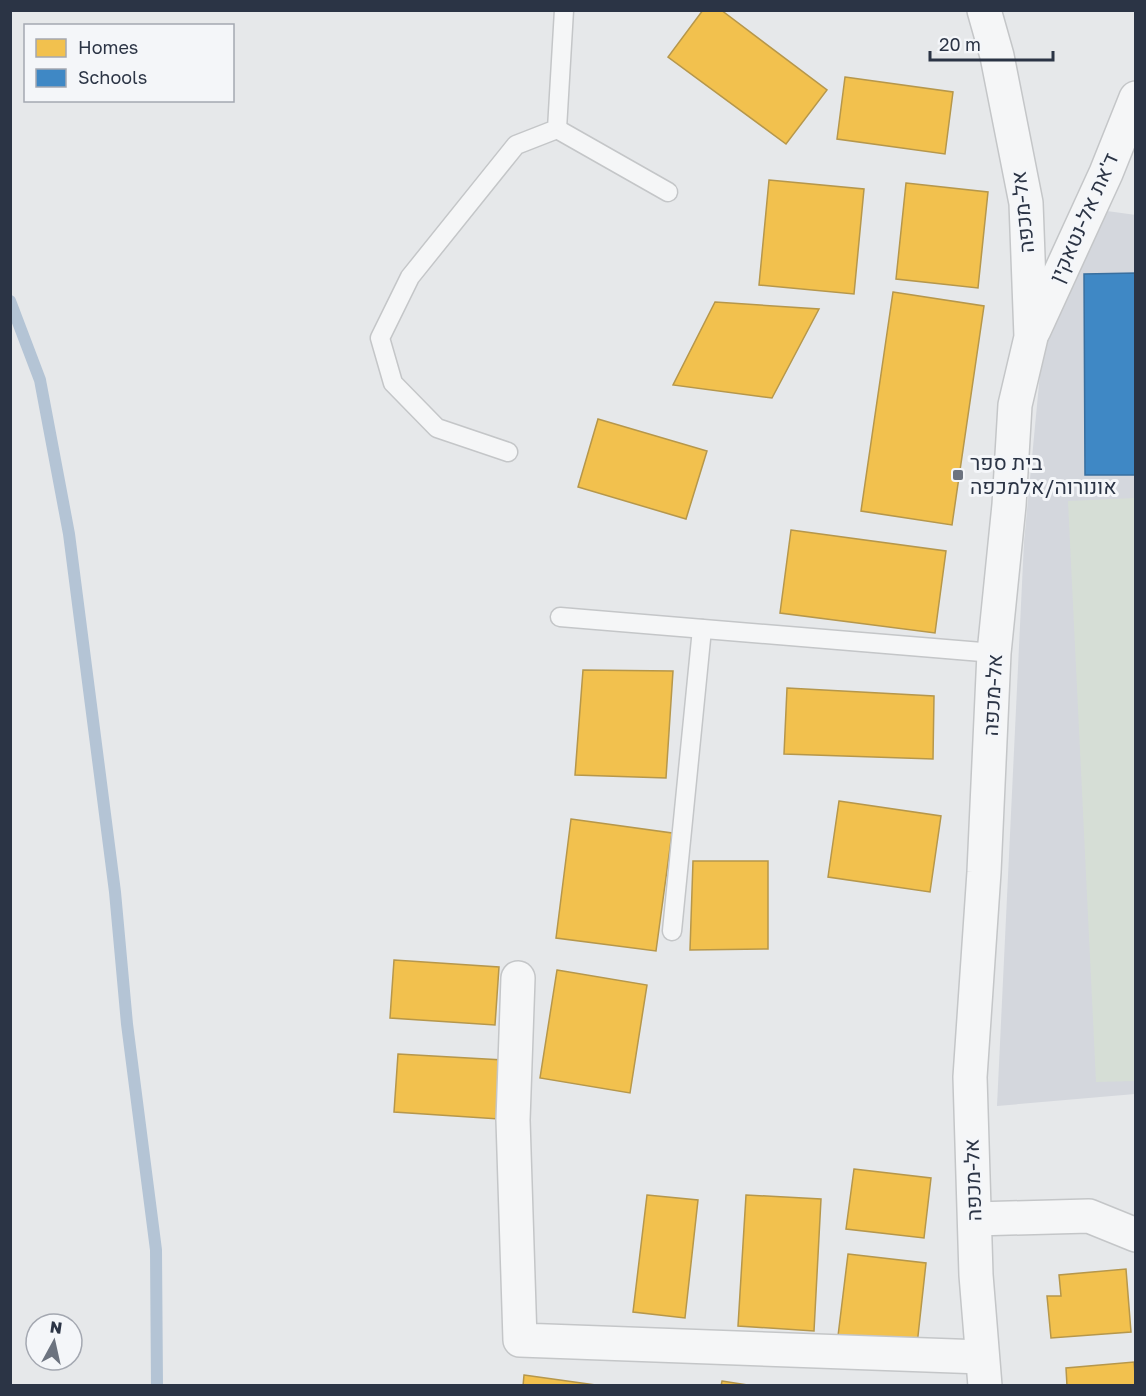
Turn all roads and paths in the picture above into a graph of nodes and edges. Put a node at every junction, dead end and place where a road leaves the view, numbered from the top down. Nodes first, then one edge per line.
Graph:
1 (564, 10) edge
2 (984, 10) edge
3 (1136, 98) edge
4 (557, 129) junction
5 (668, 192) dead end
6 (1030, 337) junction
7 (508, 452) dead end
8 (560, 617) dead end
9 (702, 629) junction
10 (994, 653) junction
11 (672, 931) dead end
12 (518, 978) dead end
13 (975, 1219) junction
14 (1136, 1235) edge
15 (984, 1371) edge

1 - 4 lane
2 - 6 street, אל-מכפה
3 - 6 street, ד'את אל-נטאקין
4 - 5 lane
4 - 7 lane
6 - 10 street, אל-מכפה
8 - 9 lane
9 - 10 lane
9 - 11 lane
10 - 13 street, אל-מכפה
12 - 15 street
13 - 14 street
13 - 15 street, אל-מכפה

